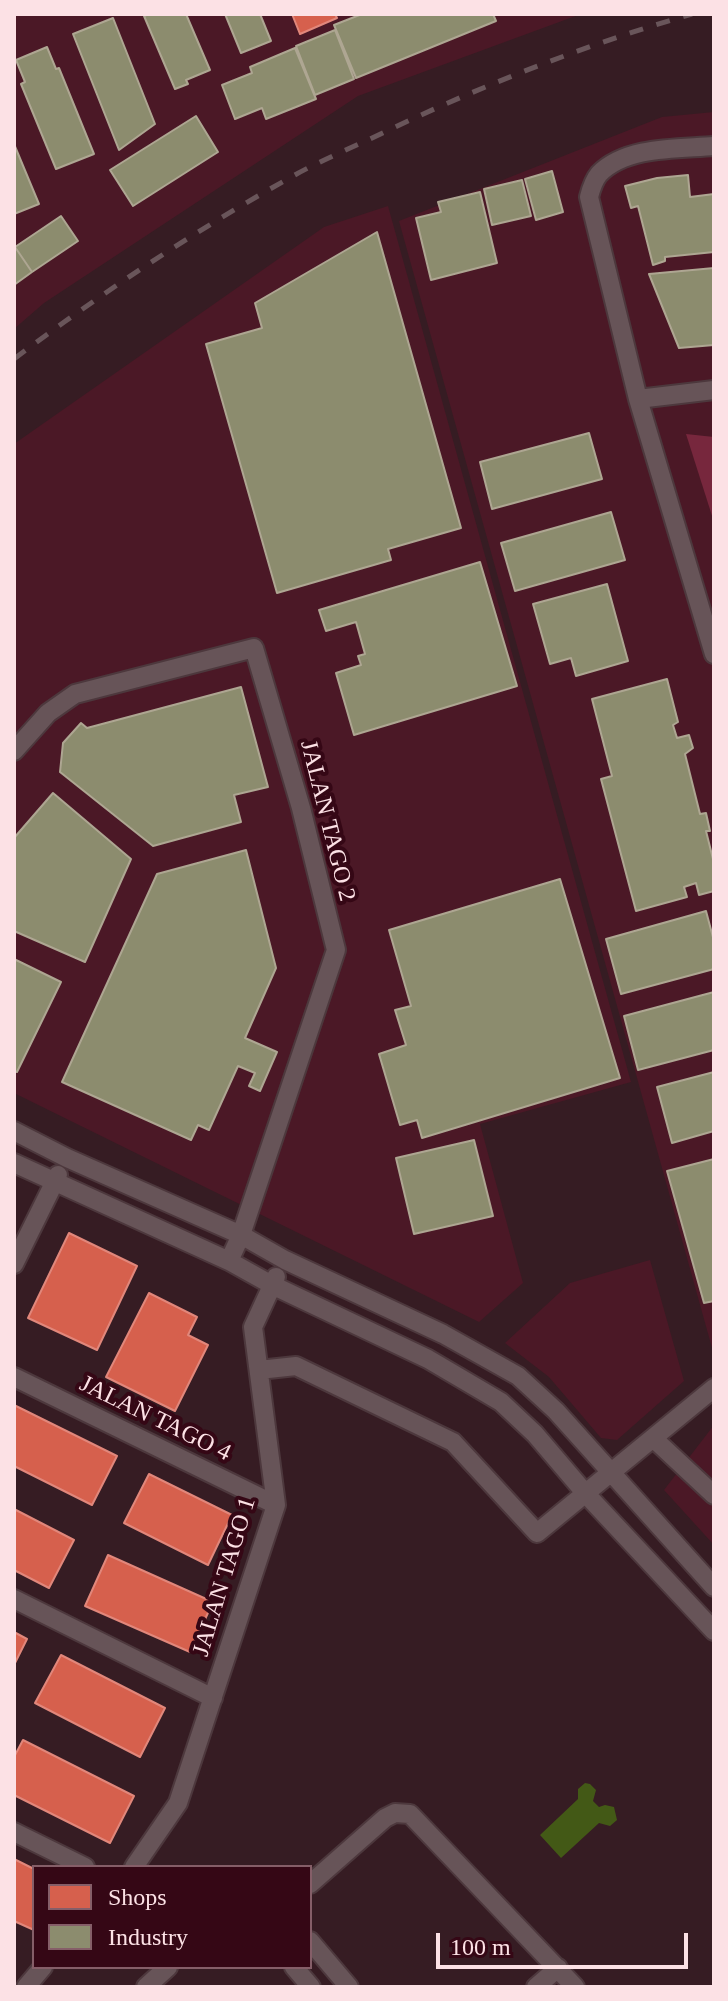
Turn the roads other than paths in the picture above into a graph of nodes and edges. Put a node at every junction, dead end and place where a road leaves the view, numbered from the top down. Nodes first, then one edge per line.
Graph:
1 (714, 146) edge
2 (714, 390) edge
3 (638, 399) junction
4 (714, 654) edge
5 (14, 751) edge
6 (14, 1131) edge
7 (67, 1158) junction
8 (14, 1163) edge
9 (55, 1183) junction
10 (241, 1235) junction
11 (285, 1260) junction
12 (229, 1261) junction
13 (14, 1264) edge
14 (272, 1285) junction
15 (259, 1370) junction
16 (14, 1377) edge
17 (714, 1388) edge
18 (653, 1438) junction
19 (610, 1474) junction
20 (586, 1494) junction
21 (714, 1495) edge
22 (276, 1505) junction
23 (714, 1587) edge
24 (14, 1599) edge
25 (714, 1631) edge
26 (213, 1698) junction
27 (14, 1832) edge
28 (81, 1865) edge
29 (135, 1865) edge
30 (312, 1882) edge
31 (312, 1943) edge
32 (558, 1968) junction
33 (41, 1969) edge
34 (166, 1969) edge
35 (26, 1987) edge
36 (146, 1987) edge
37 (349, 1987) edge
38 (536, 1987) edge
39 (575, 1987) edge

1 - 3 street
2 - 3 street
3 - 4 street
5 - 10 street, JALAN TAGO 2
6 - 7 street
7 - 9 street
7 - 10 street
8 - 9 street
9 - 12 street
9 - 13 street
10 - 11 street
10 - 12 street, JALAN TAGO 2
11 - 14 street, JALAN TAGO 1
11 - 19 street
12 - 14 street
14 - 15 street, JALAN TAGO 1
14 - 20 street
15 - 20 street
15 - 22 street, JALAN TAGO 1
16 - 22 street, JALAN TAGO 4
17 - 18 street
18 - 19 street
18 - 21 street
19 - 20 street
19 - 23 street
20 - 25 street
22 - 26 street, JALAN TAGO 1
24 - 26 street
26 - 29 street, JALAN TAGO 1
27 - 28 street
30 - 32 street
31 - 37 street
32 - 38 street
32 - 39 street
33 - 35 street
34 - 36 street

